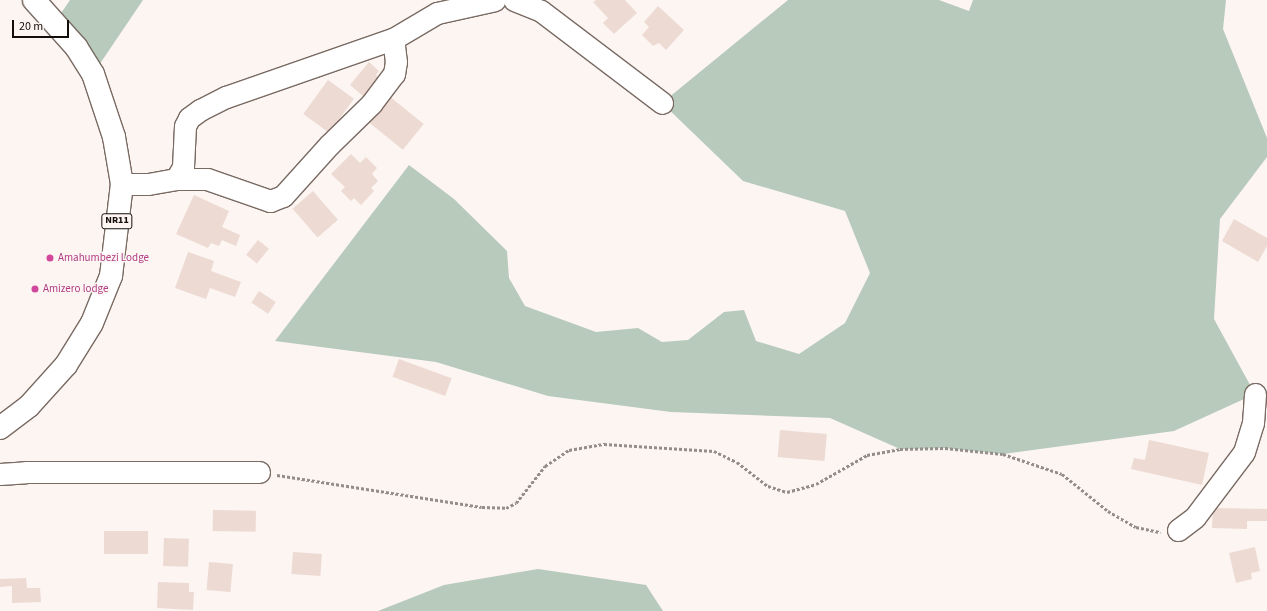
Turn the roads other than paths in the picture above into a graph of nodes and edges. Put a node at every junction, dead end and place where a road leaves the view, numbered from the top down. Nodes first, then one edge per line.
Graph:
1 (34, 0) edge
2 (495, 0) edge
3 (514, 0) edge
4 (393, 39) junction
5 (662, 103) dead end
6 (176, 179) junction
7 (122, 184) junction
8 (1255, 394) dead end
9 (0, 428) edge
10 (259, 472) road end
11 (0, 474) edge
12 (1178, 530) road end

1 - 7 highway, NR11
2 - 4 street
3 - 5 street
4 - 6 street
4 - 6 street
6 - 7 street
7 - 9 highway, NR11
8 - 12 street
10 - 11 street

